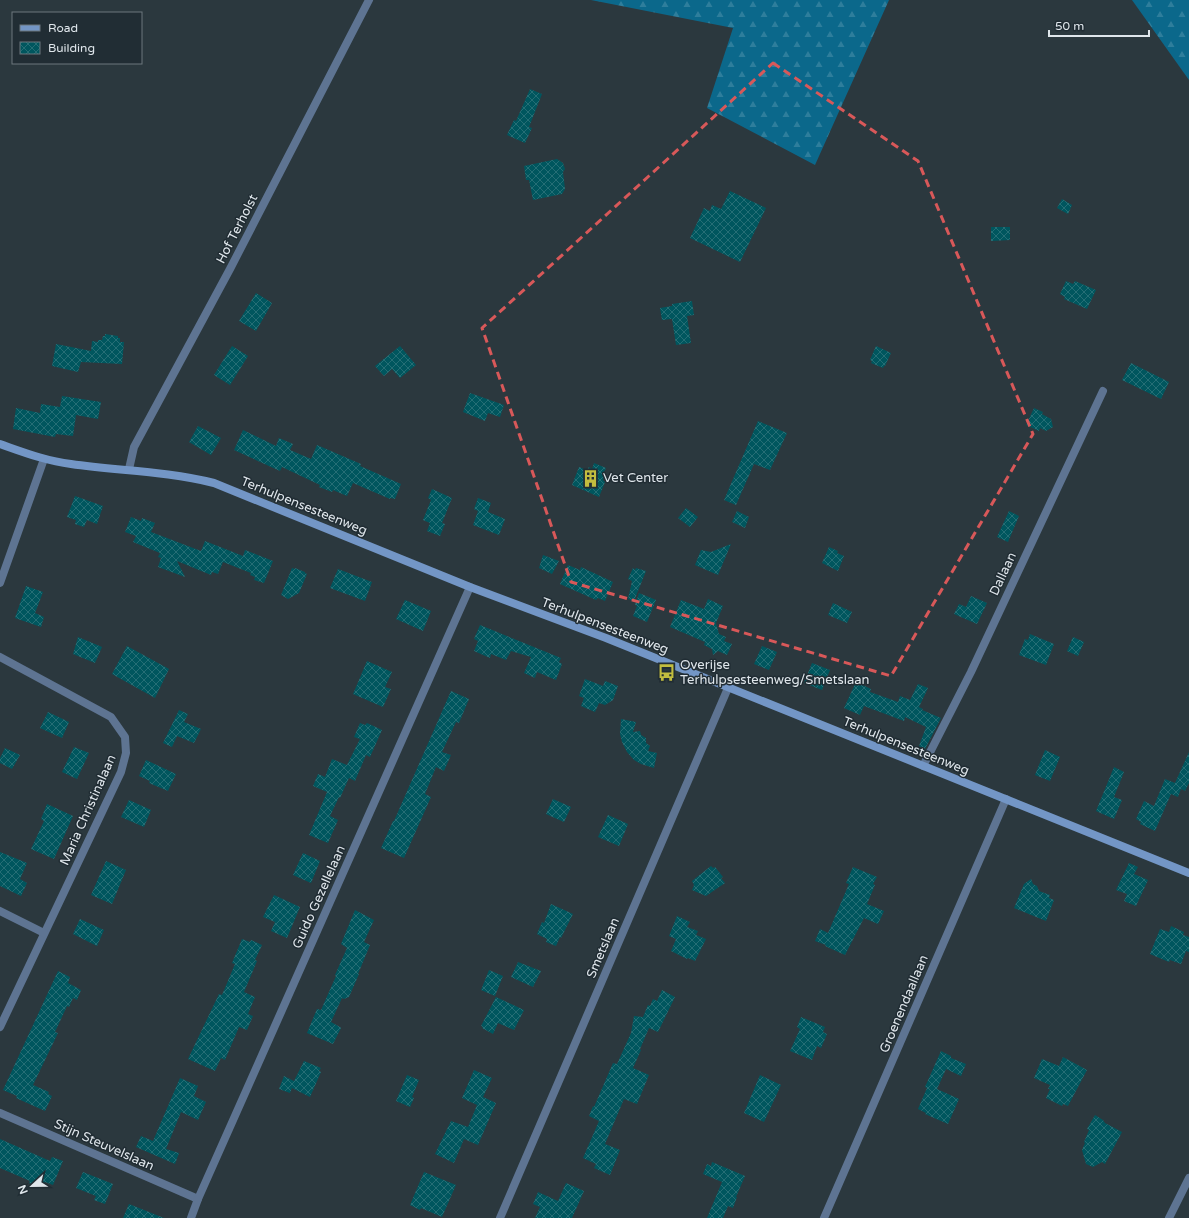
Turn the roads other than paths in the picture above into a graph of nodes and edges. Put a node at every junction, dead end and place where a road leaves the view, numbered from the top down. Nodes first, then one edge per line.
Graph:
1 (369, 0) edge
2 (1103, 391) dead end
3 (0, 444) edge
4 (44, 459) junction
5 (129, 469) junction
6 (0, 583) edge
7 (470, 587) junction
8 (0, 658) edge
9 (728, 688) junction
10 (923, 766) junction
11 (1006, 799) junction
12 (1189, 873) edge
13 (0, 911) edge
14 (44, 933) junction
15 (0, 1027) edge
16 (0, 1113) edge
17 (1189, 1178) edge
18 (198, 1199) junction
19 (191, 1218) edge
20 (500, 1218) edge
21 (824, 1218) edge
22 (1168, 1218) edge

1 - 5 street, Hof Terholst
2 - 10 street, Dallaan
3 - 4 main road, Terhulpensesteenweg
4 - 5 main road, Terhulpensesteenweg
4 - 6 street
5 - 7 main road, Terhulpensesteenweg
7 - 9 main road, Terhulpensesteenweg
7 - 18 street, Guido Gezellelaan
8 - 14 street, Maria Christinalaan
9 - 10 main road, Terhulpensesteenweg
9 - 20 street, Smetslaan
10 - 11 main road, Terhulpensesteenweg
11 - 12 main road, Terhulpensesteenweg
11 - 21 street, Groenendaallaan
13 - 14 street
14 - 15 street, Maria Christinalaan
16 - 18 street, Stijn Steuvelslaan
17 - 22 street
18 - 19 street, Guido Gezellelaan

